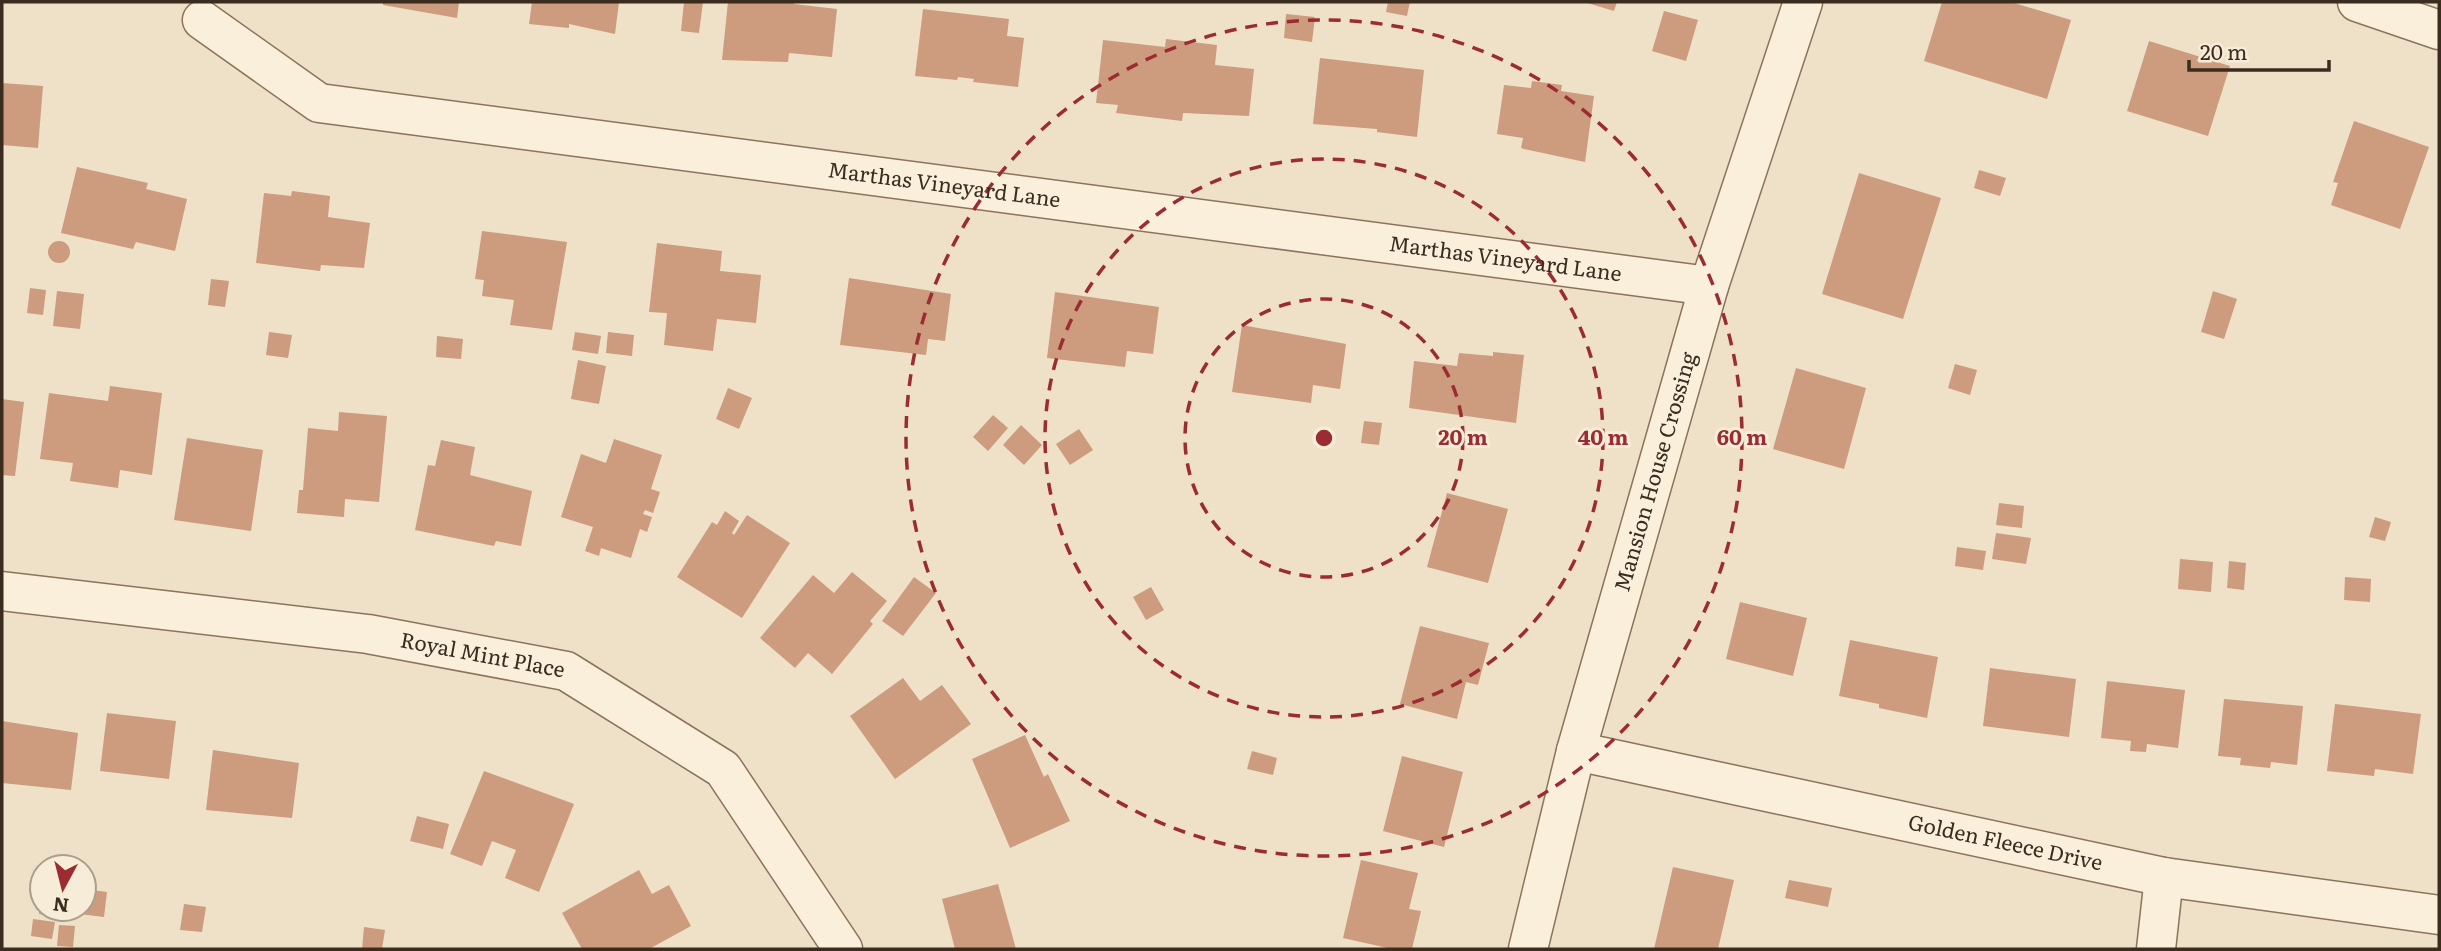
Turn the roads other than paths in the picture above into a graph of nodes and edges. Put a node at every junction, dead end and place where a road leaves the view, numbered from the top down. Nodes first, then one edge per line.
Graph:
1 (1803, 2) edge
2 (2357, 2) edge
3 (202, 20) dead end
4 (2439, 30) edge
5 (1709, 286) junction
6 (2, 591) edge
7 (1576, 751) junction
8 (2164, 877) junction
9 (2439, 915) edge
10 (843, 949) edge
11 (1528, 949) edge
12 (2155, 949) edge

1 - 5 street, Mansion House Crossing
2 - 4 street
3 - 5 street, Marthas Vineyard Lane
5 - 7 street, Mansion House Crossing
6 - 10 street, Royal Mint Place
7 - 8 street, Golden Fleece Drive
7 - 11 street, Mansion House Crossing
8 - 9 street, Golden Fleece Drive
8 - 12 street

